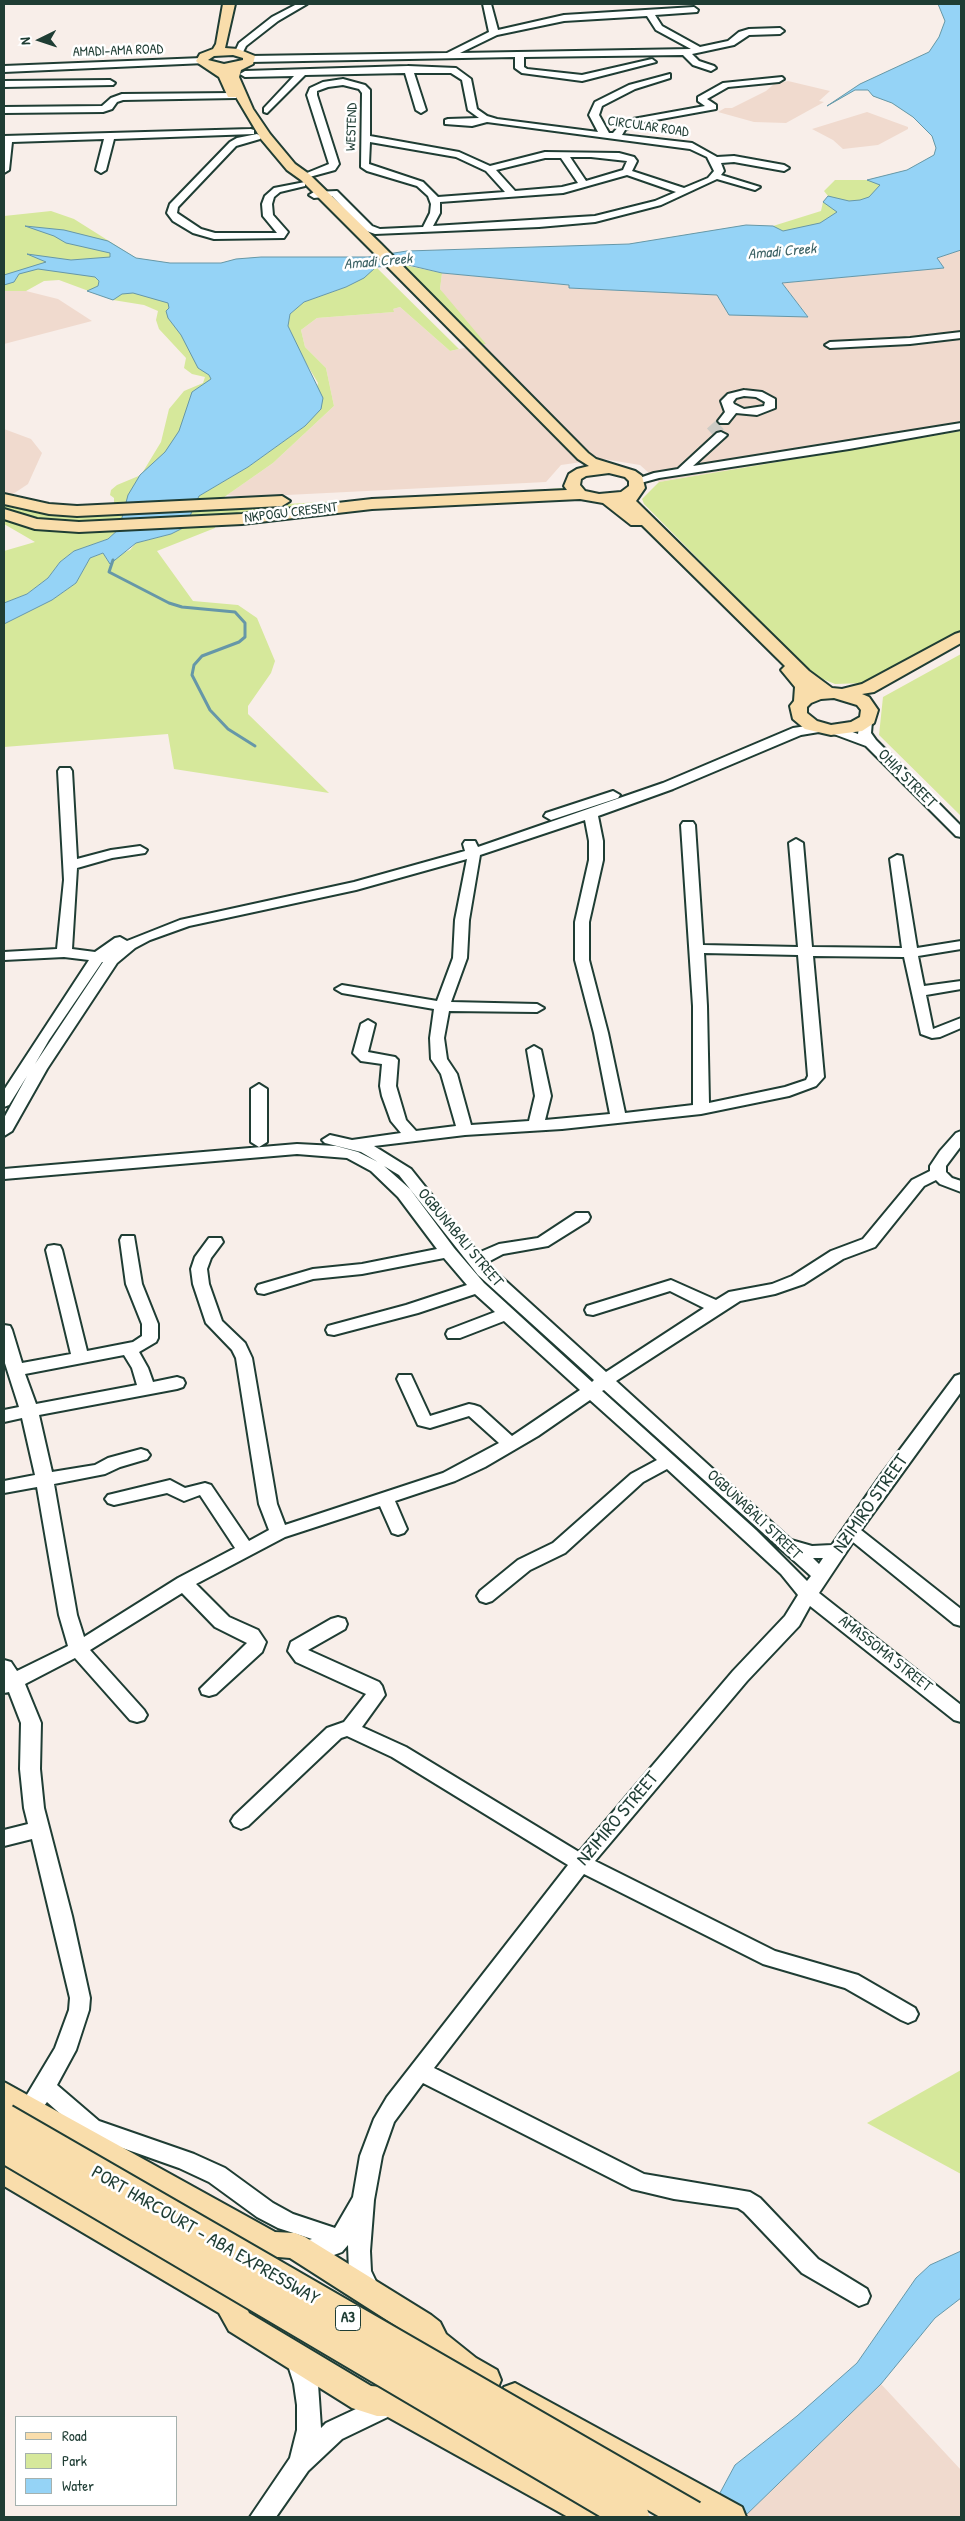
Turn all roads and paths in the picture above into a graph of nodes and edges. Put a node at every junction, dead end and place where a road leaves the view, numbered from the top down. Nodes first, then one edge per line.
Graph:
1 (229, 4) edge
2 (236, 4) edge
3 (303, 4) edge
4 (487, 4) edge
5 (694, 10) dead end
6 (650, 12) junction
7 (780, 31) dead end
8 (494, 32) junction
9 (700, 51) junction
10 (217, 52) junction
11 (236, 52) junction
12 (685, 52) junction
13 (446, 56) junction
14 (519, 56) junction
15 (250, 59) junction
16 (338, 59) junction
17 (652, 62) dead end
18 (208, 64) junction
19 (711, 68) dead end
20 (4, 69) edge
21 (408, 69) junction
22 (241, 71) junction
23 (303, 72) junction
24 (341, 74) junction
25 (667, 76) dead end
26 (779, 79) dead end
27 (110, 83) dead end
28 (4, 84) edge
29 (233, 96) junction
30 (4, 110) edge
31 (267, 110) dead end
32 (421, 110) dead end
33 (487, 119) junction
34 (448, 122) dead end
35 (255, 135) junction
36 (611, 135) junction
37 (110, 136) junction
38 (365, 138) junction
39 (6, 139) edge
40 (563, 154) junction
41 (715, 160) junction
42 (784, 168) dead end
43 (489, 169) junction
44 (4, 170) edge
45 (101, 170) dead end
46 (627, 172) junction
47 (716, 176) junction
48 (304, 180) junction
49 (584, 185) junction
50 (755, 187) dead end
51 (683, 191) junction
52 (318, 194) junction
53 (514, 195) junction
54 (434, 200) junction
55 (426, 230) junction
56 (392, 269) junction
57 (961, 335) edge
58 (830, 345) dead end
59 (730, 407) junction
60 (750, 412) junction
61 (729, 422) joint
62 (961, 426) edge
63 (716, 434) joint
64 (862, 443) junction
65 (692, 463) junction
66 (609, 468) junction
67 (677, 468) junction
68 (582, 472) junction
69 (633, 483) junction
70 (576, 490) junction
71 (4, 499) edge
72 (607, 499) junction
73 (4, 514) edge
74 (961, 637) edge
75 (961, 646) edge
76 (836, 693) junction
77 (800, 708) junction
78 (867, 713) junction
79 (828, 729) junction
80 (871, 743) junction
81 (65, 771) dead end
82 (663, 783) junction
83 (591, 814) junction
84 (688, 825) dead end
85 (961, 833) edge
86 (796, 843) dead end
87 (472, 848) junction
88 (140, 850) dead end
89 (897, 859) dead end
90 (70, 865) junction
91 (961, 945) edge
92 (697, 949) junction
93 (806, 951) junction
94 (910, 952) junction
95 (64, 953) junction
96 (4, 956) edge
97 (105, 959) junction
98 (961, 985) edge
99 (342, 989) dead end
100 (917, 992) junction
101 (442, 1006) junction
102 (537, 1008) dead end
103 (961, 1022) edge
104 (368, 1024) dead end
105 (534, 1050) dead end
106 (259, 1089) dead end
107 (4, 1102) edge
108 (702, 1109) junction
109 (618, 1117) junction
110 (536, 1126) junction
111 (465, 1130) junction
112 (4, 1131) edge
113 (412, 1136) junction
114 (961, 1136) edge
115 (391, 1141) junction
116 (259, 1142) junction
117 (356, 1144) junction
118 (382, 1156) junction
119 (4, 1165) edge
120 (938, 1173) junction
121 (4, 1174) edge
122 (961, 1187) edge
123 (582, 1216) dead end
124 (128, 1240) dead end
125 (215, 1242) dead end
126 (54, 1250) dead end
127 (448, 1252) junction
128 (476, 1261) junction
129 (478, 1287) junction
130 (264, 1289) dead end
131 (716, 1307) junction
132 (593, 1310) dead end
133 (507, 1314) junction
134 (4, 1330) edge
135 (334, 1330) dead end
136 (454, 1334) dead end
137 (128, 1349) junction
138 (80, 1357) junction
139 (15, 1370) junction
140 (404, 1379) dead end
141 (177, 1383) dead end
142 (597, 1384) junction
143 (960, 1384) edge
144 (147, 1388) junction
145 (29, 1410) junction
146 (4, 1416) edge
147 (511, 1444) junction
148 (140, 1455) dead end
149 (669, 1462) junction
150 (45, 1481) junction
151 (4, 1487) edge
152 (385, 1498) junction
153 (114, 1499) dead end
154 (398, 1529) dead end
155 (852, 1532) junction
156 (279, 1533) junction
157 (784, 1544) junction
158 (245, 1549) junction
159 (838, 1551) junction
160 (822, 1576) junction
161 (184, 1583) junction
162 (808, 1594) junction
163 (486, 1596) dead end
164 (961, 1619) edge
165 (338, 1624) dead end
166 (78, 1650) junction
167 (7, 1678) edge
168 (209, 1689) dead end
169 (137, 1715) dead end
170 (961, 1715) edge
171 (349, 1729) junction
172 (241, 1821) dead end
173 (40, 1829) junction
174 (4, 1838) edge
175 (581, 1863) junction
176 (908, 2014) dead end
177 (420, 2071) junction
178 (4, 2094) edge
179 (26, 2105) edge
180 (4, 2146) edge
181 (4, 2172) edge
182 (363, 2200) junction
183 (340, 2239) junction
184 (270, 2244) junction
185 (304, 2251) junction
186 (370, 2292) junction
187 (860, 2296) dead end
188 (229, 2304) junction
189 (435, 2344) junction
190 (297, 2359) junction
191 (391, 2403) junction
192 (300, 2463) junction
193 (691, 2505) edge
194 (262, 2517) edge
195 (597, 2517) edge
196 (633, 2517) edge
197 (731, 2517) edge

1 - 10 main road
2 - 11 main road
3 - 11 street
4 - 8 street
5 - 6 street
6 - 8 street
6 - 9 street
7 - 9 street
8 - 13 street
9 - 12 street
10 - 11 main road
10 - 18 main road
11 - 15 main road
12 - 14 street
12 - 19 street
13 - 14 street
13 - 16 street
14 - 17 street
15 - 16 street
15 - 22 main road
16 - 24 street
18 - 20 street, AMADI-AMA ROAD
18 - 22 main road
18 - 29 main road
21 - 24 street
21 - 32 street
21 - 33 street
22 - 23 street
22 - 48 main road
23 - 24 street
23 - 31 street
24 - 38 street, WESTEND
24 - 48 street
25 - 36 street
26 - 36 street
27 - 28 street
29 - 30 street
29 - 35 main road
33 - 34 street, CIRCULAR ROAD
33 - 36 street, CIRCULAR ROAD
35 - 37 street
35 - 48 main road
35 - 48 street
36 - 41 street, CIRCULAR ROAD
37 - 39 street
37 - 45 street
38 - 43 street
38 - 54 street, WESTEND
39 - 44 street
40 - 43 street
40 - 46 street
40 - 49 street
41 - 42 street
41 - 47 street
43 - 53 street
46 - 49 street
46 - 51 street
47 - 50 street
47 - 51 street
48 - 52 main road
49 - 53 street
51 - 55 street
52 - 55 street
52 - 56 main road
53 - 54 street
54 - 55 street
56 - 66 main road
56 - 68 main road
57 - 58 street
59 - 60 street
59 - 60 street
59 - 61 street
60 - 61 street
62 - 64 street
63 - 65 street
63 - 67 street
64 - 65 street
64 - 67 street
65 - 67 street
66 - 68 main road
66 - 69 main road
67 - 69 street
68 - 70 main road
69 - 72 main road
69 - 76 main road
70 - 71 main road, NKPOGU CRESENT
70 - 72 main road
70 - 73 main road, NKPOGU CRESENT
72 - 77 main road
74 - 76 main road
75 - 78 main road
76 - 77 main road
76 - 78 main road
77 - 79 main road
77 - 82 street
78 - 79 main road
78 - 80 street, OHIA STREET
79 - 80 street
79 - 82 street
80 - 85 street, OHIA STREET
81 - 90 street
82 - 83 street
82 - 87 street
83 - 87 street
83 - 109 street
84 - 92 street
86 - 93 street
87 - 97 street
87 - 101 street
88 - 90 street
89 - 94 street
90 - 95 street
91 - 94 street
92 - 93 street
92 - 108 street
93 - 94 street
93 - 108 street
94 - 100 street
95 - 96 street
95 - 97 street
97 - 107 street
97 - 112 street
98 - 100 street
99 - 101 street
100 - 103 street
101 - 102 street
101 - 111 street
104 - 113 street
105 - 110 street
106 - 116 street
108 - 109 street
109 - 110 street
110 - 111 street
111 - 113 street
113 - 115 street
114 - 120 street
115 - 117 street
115 - 118 street
116 - 117 street, OGBUNABALI STREET
116 - 119 street, OGBUNABALI STREET
117 - 118 street, OGBUNABALI STREET
118 - 128 street, OGBUNABALI STREET
120 - 122 street
120 - 131 street
121 - 127 street, OGBUNABALI STREET
123 - 128 street
124 - 137 street
125 - 156 street
126 - 138 street
127 - 129 street, OGBUNABALI STREET
127 - 130 street
128 - 142 street, OGBUNABALI STREET
129 - 133 street, OGBUNABALI STREET
129 - 135 street
131 - 132 street
131 - 142 street
133 - 136 street
133 - 142 street, OGBUNABALI STREET
134 - 139 street
137 - 138 street
137 - 144 street
138 - 139 street
139 - 145 street
140 - 147 street
141 - 144 street
142 - 147 street
142 - 149 street, OGBUNABALI STREET
142 - 157 street, OGBUNABALI STREET
143 - 155 street, NZIMIRO STREET
144 - 145 street
145 - 146 street
145 - 150 street
147 - 152 street
148 - 150 street
149 - 162 street, OGBUNABALI STREET
149 - 163 street
150 - 151 street
150 - 166 street
152 - 154 street
152 - 156 street
153 - 158 street
155 - 159 street, NZIMIRO STREET
155 - 164 street
156 - 158 street
157 - 159 street
157 - 160 street, OGBUNABALI STREET
158 - 161 street
159 - 160 street, NZIMIRO STREET
160 - 162 street, NZIMIRO STREET
161 - 166 street
161 - 168 street
162 - 170 street, AMASSOMA STREET
162 - 175 street, NZIMIRO STREET
165 - 171 street
166 - 167 street
166 - 169 street
167 - 173 street
171 - 172 street
171 - 175 street
173 - 174 street
173 - 179 street
175 - 176 street
175 - 177 street, NZIMIRO STREET
177 - 182 street, NZIMIRO STREET
177 - 187 street
178 - 179 main road
179 - 183 street
179 - 184 main road
179 - 193 highway, PORT HARCOURT - ABA EXPRESSWAY / A3, bridge
180 - 196 highway, PORT HARCOURT - ABA EXPRESSWAY / A3, bridge
181 - 188 main road
182 - 183 street
182 - 186 street, NZIMIRO STREET
183 - 185 street
184 - 185 main road
184 - 188 main road
185 - 186 main road
186 - 189 main road
188 - 190 main road
189 - 191 main road
189 - 193 main road
190 - 191 main road
190 - 192 street
191 - 192 street
191 - 195 main road
192 - 194 street
193 - 197 main road

